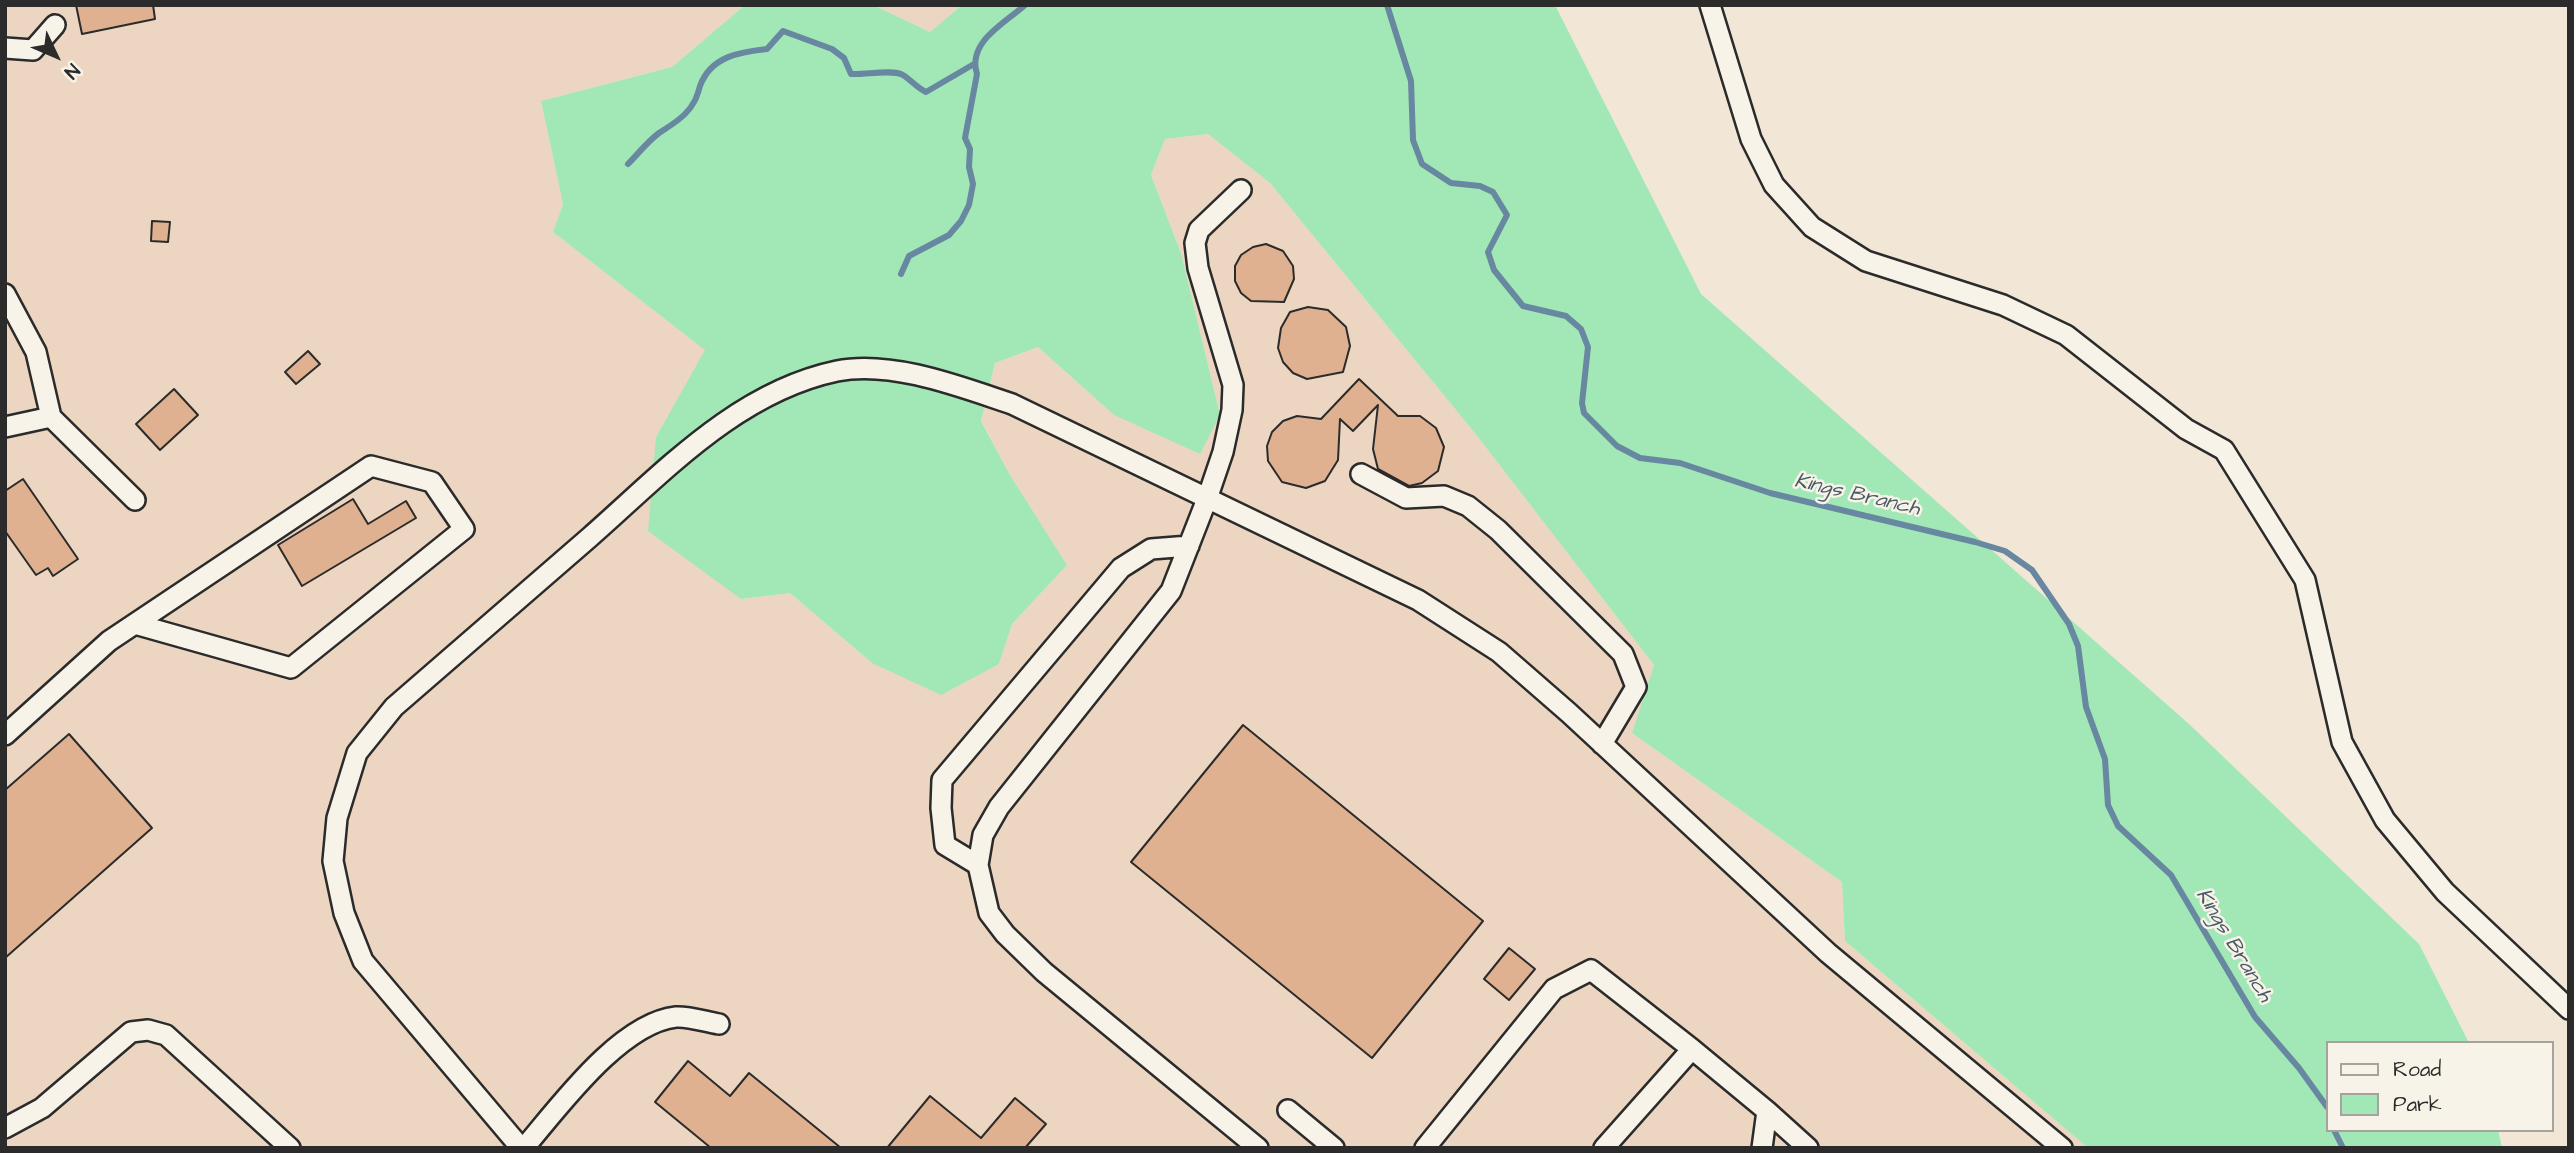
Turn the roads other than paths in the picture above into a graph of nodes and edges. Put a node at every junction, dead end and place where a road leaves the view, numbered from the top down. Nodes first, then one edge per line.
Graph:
1 (1710, 5) edge
2 (55, 26) dead end
3 (5, 48) edge
4 (1241, 190) dead end
5 (5, 293) edge
6 (51, 417) junction
7 (5, 427) edge
8 (1362, 474) dead end
9 (1207, 499) junction
10 (135, 500) dead end
11 (1189, 546) junction
12 (135, 624) junction
13 (5, 735) edge
14 (1602, 744) junction
15 (978, 866) junction
16 (2569, 1009) edge
17 (719, 1024) dead end
18 (1692, 1049) junction
19 (1288, 1110) dead end
20 (1767, 1111) junction
21 (5, 1128) edge
22 (290, 1148) edge
23 (523, 1148) edge
24 (1258, 1148) edge
25 (1334, 1148) edge
26 (1426, 1148) edge
27 (1604, 1148) edge
28 (1762, 1148) edge
29 (1808, 1148) edge
30 (2062, 1148) edge

1 - 16 street
2 - 3 street
4 - 9 street
5 - 6 street
6 - 7 street
6 - 10 street
8 - 14 street
9 - 11 street
9 - 14 street
9 - 23 street
11 - 15 street
11 - 15 street
12 - 12 street
12 - 13 street
14 - 30 street
15 - 24 street
17 - 23 street
18 - 20 street
18 - 26 street
18 - 27 street
19 - 25 street
20 - 28 street
20 - 29 street
21 - 22 street

